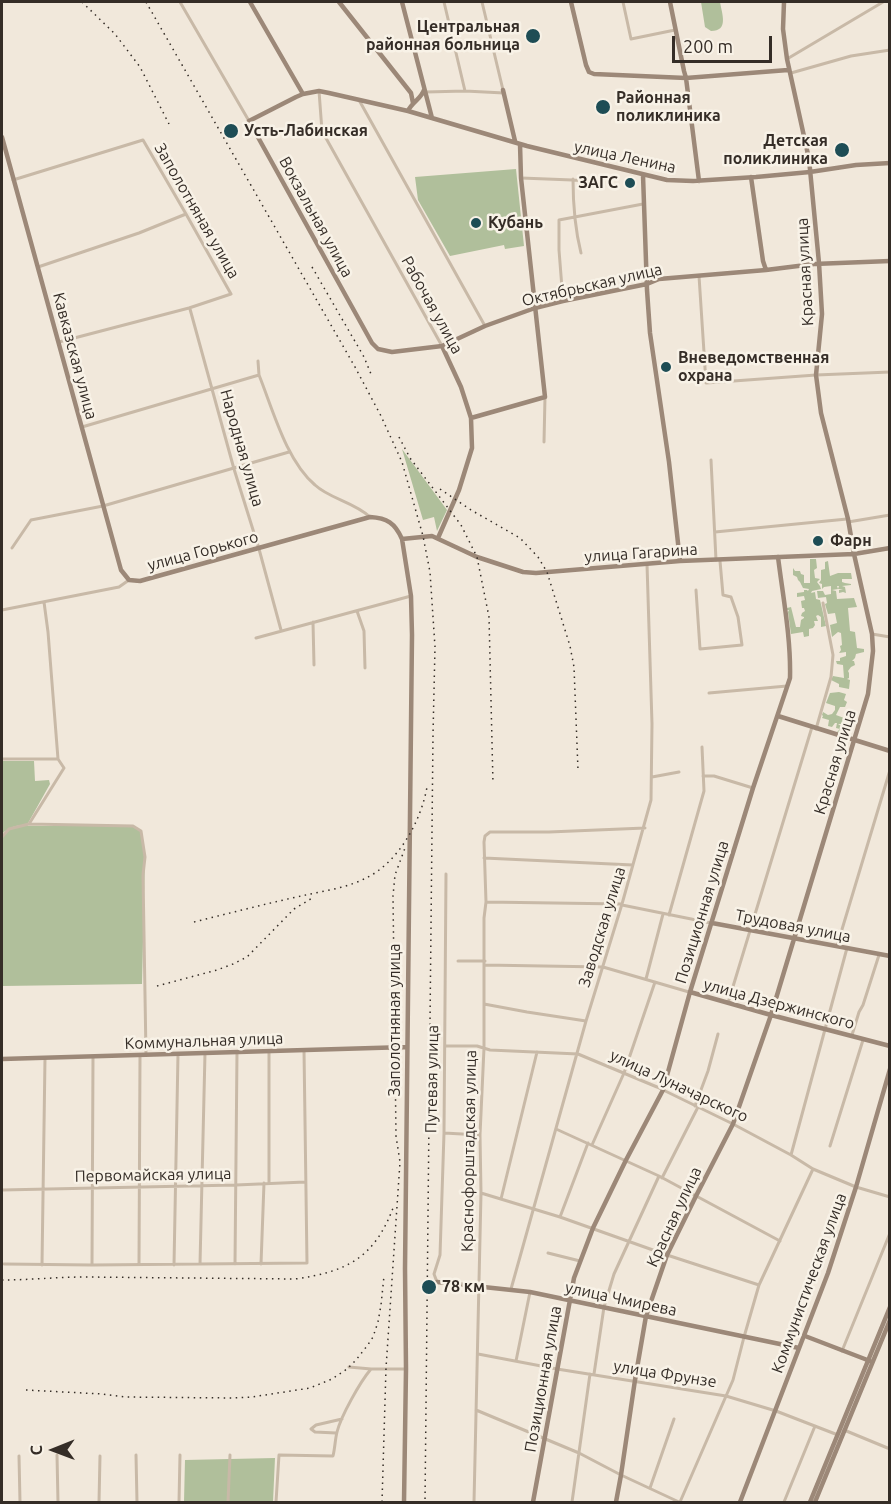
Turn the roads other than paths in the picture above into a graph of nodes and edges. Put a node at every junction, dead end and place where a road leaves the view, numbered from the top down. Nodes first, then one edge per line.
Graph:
1 (180, 2) edge
2 (250, 2) edge
3 (339, 2) edge
4 (402, 2) edge
5 (444, 2) edge
6 (482, 2) edge
7 (570, 2) edge
8 (623, 2) edge
9 (670, 2) edge
10 (784, 2) edge
11 (883, 2) edge
12 (675, 30) junction
13 (890, 50) edge
14 (787, 59) junction
15 (789, 71) junction
16 (686, 78) junction
17 (319, 91) junction
18 (425, 91) junction
19 (465, 91) junction
20 (503, 92) junction
21 (411, 93) junction
22 (303, 94) junction
23 (418, 98) junction
24 (358, 100) junction
25 (413, 103) junction
26 (408, 111) junction
27 (430, 111) junction
28 (432, 118) junction
29 (249, 121) junction
30 (2, 137) edge
31 (517, 143) junction
32 (890, 162) edge
33 (810, 172) junction
34 (643, 175) junction
35 (751, 177) junction
36 (521, 178) junction
37 (573, 179) junction
38 (13, 180) junction
39 (598, 181) dead end
40 (699, 181) junction
41 (644, 204) junction
42 (186, 214) junction
43 (575, 217) junction
44 (581, 253) dead end
45 (890, 261) edge
46 (819, 264) junction
47 (38, 267) junction
48 (766, 270) junction
49 (699, 276) junction
50 (646, 284) junction
51 (562, 301) junction
52 (189, 308) junction
53 (535, 308) junction
54 (486, 326) junction
55 (58, 342) junction
56 (442, 346) junction
57 (378, 349) joint
58 (258, 361) dead end
59 (890, 372) edge
60 (259, 375) junction
61 (816, 375) junction
62 (212, 388) junction
63 (545, 397) junction
64 (471, 418) junction
65 (82, 427) junction
66 (544, 442) dead end
67 (289, 452) junction
68 (711, 460) dead end
69 (234, 469) junction
70 (104, 506) junction
71 (890, 515) edge
72 (370, 517) junction
73 (848, 520) junction
74 (715, 532) junction
75 (438, 538) junction
76 (402, 539) junction
77 (12, 548) dead end
78 (259, 549) junction
79 (890, 549) edge
80 (854, 554) junction
81 (777, 557) junction
82 (718, 560) junction
83 (680, 561) junction
84 (647, 563) junction
85 (129, 580) junction
86 (696, 590) dead end
87 (411, 596) junction
88 (44, 602) junction
89 (822, 603) dead end
90 (2, 610) edge
91 (357, 611) junction
92 (313, 622) junction
93 (282, 630) junction
94 (872, 634) junction
95 (890, 637) edge
96 (256, 638) dead end
97 (314, 665) dead end
98 (365, 668) dead end
99 (787, 686) junction
100 (709, 693) dead end
101 (778, 716) junction
102 (814, 728) junction
103 (854, 740) junction
104 (702, 747) dead end
105 (890, 751) edge
106 (2, 759) edge
107 (58, 759) junction
108 (890, 770) edge
109 (679, 772) dead end
110 (703, 776) junction
111 (652, 777) junction
112 (753, 788) junction
113 (29, 824) junction
114 (645, 828) junction
115 (2, 837) edge
116 (484, 858) junction
117 (633, 865) junction
118 (446, 874) dead end
119 (486, 902) junction
120 (622, 904) junction
121 (663, 914) junction
122 (669, 915) junction
123 (712, 923) junction
124 (750, 930) junction
125 (794, 938) junction
126 (837, 946) junction
127 (847, 948) junction
128 (879, 955) junction
129 (890, 956) edge
130 (458, 961) dead end
131 (485, 963) junction
132 (603, 967) junction
133 (646, 980) junction
134 (655, 982) junction
135 (690, 992) junction
136 (728, 1003) junction
137 (484, 1004) junction
138 (771, 1015) junction
139 (586, 1021) junction
140 (825, 1029) junction
141 (718, 1034) dead end
142 (852, 1037) junction
143 (863, 1040) junction
144 (445, 1046) junction
145 (407, 1047) junction
146 (890, 1047) edge
147 (484, 1048) junction
148 (304, 1050) junction
149 (269, 1051) junction
150 (237, 1052) junction
151 (537, 1052) junction
152 (206, 1053) junction
153 (178, 1054) junction
154 (578, 1054) junction
155 (143, 1055) junction
156 (93, 1056) junction
157 (45, 1058) junction
158 (2, 1059) edge
159 (890, 1069) edge
160 (624, 1073) junction
161 (663, 1090) junction
162 (697, 1106) junction
163 (733, 1124) junction
164 (555, 1129) junction
165 (444, 1132) junction
166 (480, 1135) junction
167 (590, 1144) junction
168 (830, 1146) dead end
169 (791, 1155) junction
170 (626, 1160) junction
171 (813, 1169) junction
172 (661, 1177) junction
173 (306, 1182) junction
174 (264, 1183) junction
175 (269, 1183) junction
176 (176, 1185) junction
177 (236, 1185) junction
178 (202, 1186) junction
179 (856, 1187) junction
180 (93, 1188) junction
181 (140, 1188) junction
182 (44, 1189) junction
183 (2, 1190) edge
184 (481, 1193) junction
185 (696, 1196) junction
186 (890, 1197) edge
187 (501, 1199) junction
188 (533, 1209) junction
189 (560, 1217) junction
190 (593, 1228) junction
191 (890, 1233) edge
192 (780, 1241) junction
193 (628, 1242) junction
194 (548, 1253) dead end
195 (667, 1255) junction
196 (580, 1261) junction
197 (3, 1264) dead end
198 (140, 1264) junction
199 (174, 1264) junction
200 (200, 1264) junction
201 (235, 1264) junction
202 (261, 1264) junction
203 (42, 1265) junction
204 (92, 1265) junction
205 (437, 1282) joint
206 (759, 1285) junction
207 (478, 1287) junction
208 (510, 1289) junction
209 (530, 1292) junction
210 (569, 1299) junction
211 (604, 1307) junction
212 (890, 1307) edge
213 (646, 1316) junction
214 (890, 1320) edge
215 (805, 1336) junction
216 (744, 1337) junction
217 (799, 1348) junction
218 (842, 1351) junction
219 (478, 1354) junction
220 (516, 1361) junction
221 (870, 1361) junction
222 (349, 1367) dead end
223 (370, 1369) junction
224 (406, 1369) junction
225 (557, 1369) junction
226 (592, 1374) junction
227 (635, 1380) junction
228 (726, 1396) junction
229 (476, 1410) junction
230 (776, 1411) junction
231 (342, 1419) junction
232 (674, 1419) dead end
233 (815, 1426) junction
234 (336, 1433) junction
235 (841, 1433) junction
236 (545, 1438) junction
237 (890, 1449) edge
238 (579, 1453) junction
239 (57, 1455) dead end
240 (136, 1455) dead end
241 (180, 1455) dead end
242 (230, 1455) dead end
243 (19, 1456) dead end
244 (100, 1456) dead end
245 (621, 1475) junction
246 (650, 1489) junction
247 (20, 1503) edge
248 (58, 1503) edge
249 (99, 1503) edge
250 (137, 1503) edge
251 (178, 1503) edge
252 (228, 1503) edge
253 (276, 1503) edge
254 (404, 1503) edge
255 (474, 1503) edge
256 (533, 1503) edge
257 (572, 1503) edge
258 (616, 1503) edge
259 (680, 1503) edge
260 (740, 1503) edge
261 (784, 1503) edge
262 (810, 1503) edge
263 (815, 1503) edge

1 - 29 street, Вокзальная улица
2 - 22 street
3 - 21 street
4 - 18 street
5 - 19 street
6 - 20 street
7 - 16 street
8 - 12 street
9 - 12 street
10 - 14 street, Красная улица
11 - 14 street
12 - 16 street
13 - 15 street
14 - 15 street, Красная улица
15 - 16 street
15 - 33 street, Красная улица
16 - 40 street
17 - 22 street
17 - 24 street
17 - 56 street, Рабочая улица
18 - 19 street
18 - 23 street
18 - 27 street
19 - 20 street
20 - 31 street
21 - 23 street
21 - 25 street
22 - 29 street
23 - 25 street
23 - 27 street
24 - 26 street
24 - 54 street
25 - 26 street
26 - 28 street, улица Ленина
27 - 28 street
28 - 31 street, улица Ленина
29 - 57 street, Вокзальная улица
30 - 38 street, Кавказская улица
31 - 34 street, улица Ленина
31 - 36 street
32 - 33 street, улица Ленина
33 - 35 street, улица Ленина
33 - 46 street, Красная улица
34 - 40 street, улица Ленина
34 - 41 street
35 - 40 street, улица Ленина
35 - 48 street
36 - 37 street
36 - 53 street
37 - 39 street
37 - 43 street
38 - 42 street, Заполотняная улица
38 - 47 street, Кавказская улица
41 - 43 street
41 - 50 street
42 - 47 street
42 - 52 street, Заполотняная улица
43 - 44 street
43 - 51 street
45 - 46 street, Октябрьская улица
46 - 48 street, Октябрьская улица
46 - 61 street, Красная улица
47 - 55 street, Кавказская улица
48 - 49 street, Октябрьская улица
49 - 50 street, Октябрьская улица
49 - 61 street
50 - 51 street, Октябрьская улица
50 - 83 street
51 - 53 street, Октябрьская улица
52 - 55 street
52 - 62 street, Народная улица
53 - 54 street, Октябрьская улица
53 - 63 street
54 - 56 street, Октябрьская улица
55 - 65 street, Кавказская улица
56 - 57 street, Октябрьская улица
56 - 64 street, Рабочая улица
58 - 60 street
59 - 61 street
60 - 62 street
60 - 67 street
61 - 73 street, Красная улица
62 - 65 street
62 - 69 street, Народная улица
63 - 64 street
63 - 66 street
64 - 75 street, Рабочая улица
65 - 70 street, Кавказская улица
67 - 69 street
67 - 72 street
68 - 74 street
69 - 70 street
69 - 78 street, Народная улица
70 - 77 street
70 - 85 street, Кавказская улица
71 - 73 street
72 - 76 street
72 - 78 street, улица Горького
73 - 74 street
73 - 80 street, Красная улица
74 - 82 street
75 - 76 street, улица Гагарина
75 - 84 street, улица Гагарина
76 - 87 street, Заполотняная улица
78 - 85 street, улица Горького
78 - 93 street, Народная улица
79 - 80 street, улица Гагарина
80 - 81 street, улица Гагарина
80 - 94 street, Красная улица
81 - 82 street, улица Гагарина
81 - 99 street, Позиционная улица
82 - 83 street, улица Гагарина
82 - 86 street
83 - 84 street, улица Гагарина
84 - 111 street, Заводская улица
85 - 88 street, улица Горького
87 - 91 street
87 - 145 street, Заполотняная улица
88 - 90 street, улица Горького
88 - 107 street
89 - 102 street
91 - 92 street
91 - 98 street
92 - 93 street
92 - 97 street
93 - 96 street
94 - 95 street
94 - 103 street, Красная улица
99 - 100 street
99 - 101 street, Позиционная улица
101 - 102 street
101 - 112 street, Позиционная улица
102 - 103 street
102 - 124 street
103 - 105 street
103 - 125 street, Красная улица
104 - 110 street
106 - 107 street
107 - 113 street
108 - 126 street
109 - 111 street
110 - 112 street
110 - 122 street
111 - 114 street, Заводская улица
112 - 123 street, Позиционная улица
113 - 115 street
113 - 155 street
114 - 116 street, Краснофорштадская улица
114 - 117 street, Заводская улица
116 - 117 street
116 - 119 street, Краснофорштадская улица
117 - 120 street, Заводская улица
118 - 144 street, Путевая улица
119 - 120 street, Трудовая улица
119 - 131 street, Краснофорштадская улица
120 - 121 street, Трудовая улица
120 - 132 street, Заводская улица
121 - 122 street, Трудовая улица
121 - 133 street
122 - 123 street, Трудовая улица
123 - 124 street, Трудовая улица
123 - 135 street, Позиционная улица
124 - 125 street, Трудовая улица
124 - 136 street
125 - 126 street, Трудовая улица
125 - 138 street, Красная улица
126 - 127 street, Трудовая улица
127 - 128 street, Трудовая улица
127 - 140 street
128 - 129 street, Трудовая улица
128 - 142 street
130 - 131 street, улица Дзержинского
131 - 132 street, улица Дзержинского
131 - 137 street, Краснофорштадская улица
132 - 133 street, улица Дзержинского
132 - 139 street, Заводская улица
133 - 134 street, улица Дзержинского
134 - 135 street, улица Дзержинского
134 - 160 street
135 - 136 street, улица Дзержинского
135 - 161 street, Позиционная улица
136 - 138 street, улица Дзержинского
137 - 139 street
137 - 147 street, Краснофорштадская улица
138 - 140 street, улица Дзержинского
138 - 163 street, Красная улица
139 - 154 street, Заводская улица
140 - 142 street, улица Дзержинского
140 - 169 street
141 - 162 street
142 - 143 street, улица Дзержинского
143 - 146 street, улица Дзержинского
143 - 168 street
144 - 147 street, улица Луначарского
144 - 165 street, Путевая улица
145 - 148 street, Коммунальная улица
145 - 224 street, Заполотняная улица
147 - 151 street, улица Луначарского
147 - 166 street, Краснофорштадская улица
148 - 149 street, Коммунальная улица
148 - 173 street
149 - 150 street, Коммунальная улица
149 - 175 street
150 - 152 street, Коммунальная улица
150 - 177 street
151 - 154 street, улица Луначарского
151 - 187 street
152 - 153 street, Коммунальная улица
152 - 178 street
153 - 155 street, Коммунальная улица
153 - 176 street
154 - 160 street, улица Луначарского
154 - 164 street, Заводская улица
155 - 156 street, Коммунальная улица
155 - 181 street
156 - 157 street, Коммунальная улица
156 - 180 street
157 - 158 street, Коммунальная улица
157 - 182 street
159 - 179 street, Коммунистическая улица
160 - 161 street, улица Луначарского
160 - 167 street
161 - 162 street, улица Луначарского
161 - 170 street, Позиционная улица
162 - 163 street, улица Луначарского
162 - 172 street
163 - 169 street, улица Луначарского
163 - 185 street, Красная улица
164 - 167 street
164 - 188 street, Заводская улица
165 - 166 street
165 - 205 street, Путевая улица
166 - 184 street, Краснофорштадская улица
167 - 170 street
167 - 189 street
169 - 171 street, улица Луначарского
170 - 172 street
170 - 190 street, Позиционная улица
171 - 179 street, улица Луначарского
171 - 192 street
172 - 185 street
172 - 193 street
173 - 175 street, Первомайская улица
173 - 202 street
174 - 175 street, Первомайская улица
174 - 177 street, Первомайская улица
174 - 202 street
176 - 178 street, Первомайская улица
176 - 181 street, Первомайская улица
176 - 199 street
177 - 178 street, Первомайская улица
177 - 201 street
178 - 200 street
179 - 186 street, улица Луначарского
179 - 215 street, Коммунистическая улица
180 - 181 street, Первомайская улица
180 - 182 street, Первомайская улица
180 - 204 street
181 - 198 street
182 - 183 street, Первомайская улица
182 - 203 street
184 - 187 street
184 - 207 street, Краснофорштадская улица
185 - 192 street
185 - 195 street, Красная улица
187 - 188 street
188 - 189 street
188 - 208 street, Заводская улица
189 - 190 street
190 - 193 street
190 - 196 street, Позиционная улица
191 - 218 street
192 - 206 street
193 - 195 street
193 - 211 street
194 - 196 street
195 - 206 street
195 - 213 street, Красная улица
196 - 210 street, Позиционная улица
197 - 203 street
198 - 199 street
198 - 204 street
199 - 200 street
200 - 201 street
201 - 202 street
203 - 204 street
205 - 207 street, улица Чмирева
206 - 216 street
207 - 208 street, улица Чмирева
207 - 219 street, Краснофорштадская улица
208 - 209 street, улица Чмирева
209 - 210 street, улица Чмирева
209 - 220 street
210 - 211 street, улица Чмирева
210 - 225 street, Позиционная улица
211 - 213 street, улица Чмирева
211 - 226 street
212 - 221 street
213 - 216 street, улица Чмирева
213 - 227 street, Красная улица
214 - 221 street
215 - 217 street, Коммунистическая улица
215 - 218 street
216 - 217 street, улица Чмирева
216 - 228 street
217 - 230 street, Коммунистическая улица
218 - 221 street
219 - 220 street, улица Фрунзе
219 - 229 street, Краснофорштадская улица
220 - 225 street, улица Фрунзе
221 - 235 street
222 - 223 street
223 - 224 street
223 - 231 street
224 - 254 street, Заполотняная улица
225 - 226 street, улица Фрунзе
225 - 236 street, Позиционная улица
226 - 227 street, улица Фрунзе
226 - 238 street
227 - 228 street, улица Фрунзе
227 - 245 street, Красная улица
228 - 230 street, улица Фрунзе
228 - 259 street
229 - 236 street
229 - 255 street, Краснофорштадская улица
230 - 233 street, улица Фрунзе
230 - 260 street, Коммунистическая улица
231 - 234 street
231 - 234 street
232 - 246 street
233 - 235 street, улица Фрунзе
233 - 261 street
234 - 253 street
235 - 237 street, улица Фрунзе
235 - 262 street
235 - 263 street
236 - 238 street
236 - 256 street, Позиционная улица
238 - 245 street
238 - 257 street
239 - 248 street
240 - 250 street
241 - 251 street
242 - 252 street
243 - 247 street
244 - 249 street
245 - 246 street
245 - 258 street, Красная улица
246 - 259 street

